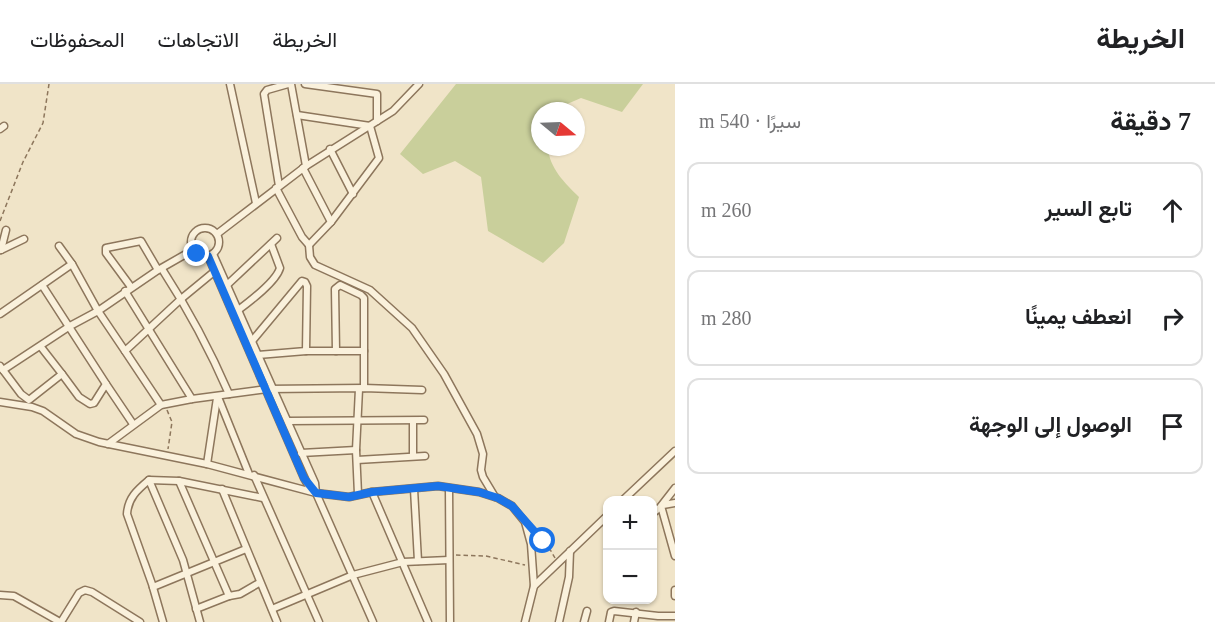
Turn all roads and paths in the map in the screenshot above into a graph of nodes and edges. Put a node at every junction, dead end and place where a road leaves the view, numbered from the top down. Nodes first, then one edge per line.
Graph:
1 (49, 84) edge
2 (230, 84) edge
3 (289, 84) edge
4 (305, 84) edge
5 (378, 84) edge
6 (419, 84) edge
7 (377, 94) junction
8 (297, 115) junction
9 (378, 121) junction
10 (370, 126) junction
11 (330, 149) junction
12 (305, 167) junction
13 (278, 187) junction
14 (353, 195) junction
15 (256, 203) junction
16 (0, 221) edge
17 (331, 222) junction
18 (6, 230) dead end
19 (217, 234) junction
20 (277, 238) dead end
21 (24, 239) dead end
22 (271, 244) junction
23 (309, 244) junction
24 (59, 246) dead end
25 (193, 250) junction
26 (0, 251) edge
27 (211, 255) junction
28 (72, 264) junction
29 (160, 269) junction
30 (215, 271) junction
31 (42, 285) junction
32 (227, 285) junction
33 (131, 287) junction
34 (125, 291) junction
35 (181, 299) junction
36 (98, 311) junction
37 (236, 311) junction
38 (0, 314) edge
39 (70, 327) junction
40 (149, 329) junction
41 (252, 341) junction
42 (41, 347) junction
43 (125, 351) junction
44 (306, 351) junction
45 (336, 351) junction
46 (364, 351) junction
47 (258, 355) junction
48 (2, 368) edge
49 (62, 374) junction
50 (106, 384) junction
51 (270, 389) junction
52 (361, 389) junction
53 (422, 390) dead end
54 (229, 394) junction
55 (218, 396) junction
56 (192, 399) junction
57 (0, 402) edge
58 (30, 403) junction
59 (164, 404) junction
60 (424, 420) dead end
61 (288, 421) junction
62 (413, 421) junction
63 (359, 422) junction
64 (134, 424) junction
65 (108, 444) junction
66 (356, 450) junction
67 (675, 451) edge
68 (301, 453) junction
69 (167, 456) junction
70 (413, 456) junction
71 (425, 456) dead end
72 (357, 460) junction
73 (207, 464) junction
74 (252, 474) junction
75 (149, 480) junction
76 (179, 482) junction
77 (675, 488) edge
78 (222, 489) junction
79 (414, 489) junction
80 (449, 489) junction
81 (315, 491) junction
82 (372, 492) junction
83 (358, 494) junction
84 (628, 496) edge
85 (495, 497) junction
86 (263, 498) junction
87 (675, 503) edge
88 (661, 506) junction
89 (657, 510) edge
90 (603, 520) edge
91 (525, 522) junction
92 (246, 549) junction
93 (570, 550) junction
94 (675, 556) edge
95 (449, 557) junction
96 (418, 561) junction
97 (214, 562) junction
98 (403, 562) junction
99 (557, 564) junction
100 (533, 567) junction
101 (187, 573) junction
102 (352, 575) junction
103 (259, 583) junction
104 (534, 586) junction
105 (153, 587) junction
106 (675, 590) edge
107 (307, 594) junction
108 (0, 595) edge
109 (230, 596) junction
110 (675, 596) edge
111 (196, 609) junction
112 (272, 609) junction
113 (586, 611) dead end
114 (636, 612) junction
115 (675, 616) edge
116 (137, 621) edge
117 (60, 622) edge
118 (163, 622) edge
119 (200, 622) edge
120 (277, 622) edge
121 (319, 622) edge
122 (373, 622) edge
123 (428, 622) edge
124 (450, 622) edge
125 (525, 622) edge
126 (558, 622) edge
127 (584, 622) edge
128 (609, 622) edge
129 (634, 622) edge

1 - 16 path
2 - 15 street
3 - 8 street
3 - 13 street
4 - 7 street
5 - 7 street
6 - 9 street
7 - 9 street
8 - 10 street
8 - 12 street
9 - 10 street
10 - 11 street
10 - 14 street
11 - 12 street
11 - 14 street
12 - 13 street
12 - 17 street
13 - 15 street
13 - 23 street
14 - 17 street
15 - 19 street
17 - 23 street
18 - 26 street
19 - 25 street
19 - 27 street
20 - 22 street
21 - 26 street
22 - 32 street
22 - 37 street
23 - 85 street
24 - 28 street
25 - 27 street
25 - 29 street
27 - 30 street
27 - 32 street
28 - 31 street
28 - 36 street
29 - 33 street
29 - 33 street
29 - 35 street
30 - 35 street
30 - 37 street
31 - 38 street
31 - 39 street
32 - 37 street
33 - 34 street
34 - 36 street
34 - 40 street
35 - 40 street
35 - 54 street
36 - 39 street
36 - 43 street
37 - 41 street
37 - 51 street
39 - 42 street
39 - 50 street
40 - 43 street
40 - 56 street
41 - 44 street
41 - 47 street
42 - 48 street
42 - 49 street
43 - 59 street
44 - 45 street
44 - 47 street
45 - 46 street
45 - 46 street
46 - 52 street
47 - 51 street
48 - 58 street
49 - 50 street
49 - 58 street
50 - 64 street
51 - 52 street
51 - 54 street
51 - 61 street
51 - 81 street
52 - 53 street
52 - 63 street
54 - 55 street
55 - 56 street
55 - 73 street
55 - 74 street
56 - 59 street
57 - 58 street
58 - 65 street
59 - 64 street
59 - 69 path
60 - 62 street
61 - 63 street
61 - 68 street
62 - 63 street
62 - 70 street
63 - 66 street
64 - 65 street
65 - 69 street
66 - 68 street
66 - 72 street
67 - 84 street
68 - 81 street
69 - 73 street
70 - 71 street
70 - 72 street
72 - 83 street
73 - 74 street
74 - 81 street
74 - 86 street
75 - 76 street
75 - 101 street
75 - 105 street
76 - 78 street
76 - 97 street
77 - 88 street
78 - 86 street
78 - 92 street
79 - 80 street
79 - 82 street
79 - 96 street
80 - 85 street
80 - 95 street
81 - 83 street
81 - 102 street
82 - 83 street
82 - 98 street
85 - 91 street
86 - 107 street
87 - 88 street
88 - 89 street
88 - 94 street
90 - 93 street
91 - 99 path
91 - 100 street
92 - 97 street
92 - 103 street
93 - 99 street
93 - 126 street
95 - 96 street
95 - 100 path
95 - 124 street
96 - 98 street
97 - 101 street
97 - 109 street
98 - 102 street
98 - 123 street
99 - 104 street
100 - 104 street
101 - 105 street
101 - 111 street
102 - 107 street
102 - 122 street
103 - 109 street
103 - 112 street
104 - 125 street
105 - 118 street
106 - 110 street
107 - 112 street
107 - 121 street
108 - 117 street
109 - 111 street
111 - 119 street
112 - 120 street
113 - 127 street
114 - 115 street
114 - 128 street
114 - 129 street
116 - 117 street

